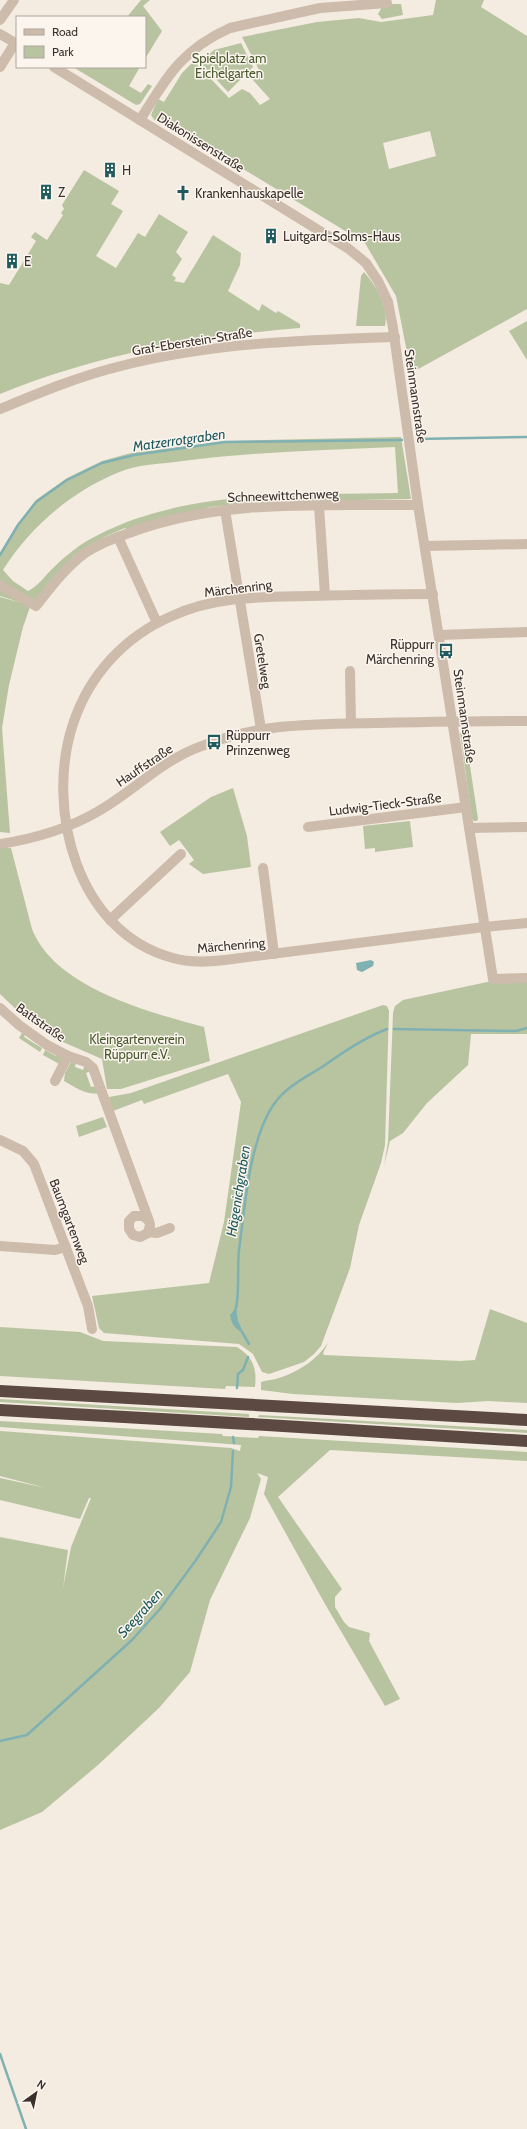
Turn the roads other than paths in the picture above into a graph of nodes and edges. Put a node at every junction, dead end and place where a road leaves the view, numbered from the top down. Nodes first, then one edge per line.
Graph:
1 (14, 0) edge
2 (387, 3) dead end
3 (0, 20) edge
4 (0, 34) edge
5 (16, 44) edge
6 (0, 66) edge
7 (56, 68) edge
8 (140, 120) junction
9 (395, 337) junction
10 (0, 409) edge
11 (418, 505) junction
12 (319, 506) junction
13 (225, 510) junction
14 (118, 537) junction
15 (527, 544) edge
16 (426, 546) junction
17 (0, 585) edge
18 (433, 594) junction
19 (325, 595) junction
20 (239, 598) junction
21 (157, 623) junction
22 (527, 632) edge
23 (440, 635) junction
24 (350, 671) dead end
25 (452, 721) junction
26 (527, 721) edge
27 (351, 723) junction
28 (261, 729) junction
29 (466, 807) junction
30 (66, 826) junction
31 (308, 827) dead end
32 (527, 827) edge
33 (469, 828) junction
34 (0, 844) edge
35 (181, 854) dead end
36 (263, 868) dead end
37 (110, 920) junction
38 (527, 923) edge
39 (484, 926) junction
40 (274, 954) junction
41 (527, 978) edge
42 (0, 1008) edge
43 (68, 1056) junction
44 (55, 1081) dead end
45 (0, 1140) edge
46 (149, 1221) junction
47 (170, 1228) dead end
48 (148, 1232) junction
49 (0, 1246) edge
50 (66, 1247) junction
51 (92, 1329) dead end
52 (0, 1391) edge
53 (0, 1410) edge
54 (527, 1420) edge
55 (527, 1441) edge

1 - 3 street
2 - 8 street
4 - 5 street
5 - 6 street
7 - 8 street, Diakonissenstraße
8 - 9 street, Diakonissenstraße
9 - 10 street, Graf-Eberstein-Straße
9 - 11 street, Steinmannstraße
11 - 12 street, Schneewittchenweg
11 - 16 street, Steinmannstraße
12 - 13 street, Schneewittchenweg
12 - 19 street
13 - 14 street, Schneewittchenweg
13 - 20 street, Gretelweg
14 - 17 street, Schneewittchenweg
14 - 21 street
15 - 16 street
16 - 18 street, Steinmannstraße
18 - 19 street, Märchenring
18 - 23 street, Steinmannstraße
19 - 20 street, Märchenring
20 - 21 street, Märchenring
20 - 28 street, Gretelweg
21 - 30 street, Märchenring
22 - 23 street
23 - 25 street, Steinmannstraße
24 - 27 street
25 - 26 street, Hauffstraße
25 - 27 street, Hauffstraße
25 - 29 street, Steinmannstraße
27 - 28 street, Hauffstraße
28 - 30 street, Hauffstraße
29 - 31 street, Ludwig-Tieck-Straße
29 - 33 street, Steinmannstraße
30 - 34 street, Hauffstraße
30 - 37 street, Märchenring
32 - 33 street
33 - 39 street, Steinmannstraße
35 - 37 street
36 - 40 street
37 - 40 street, Märchenring
38 - 39 street, Märchenring
39 - 40 street, Märchenring
39 - 41 street, Steinmannstraße
42 - 43 street, Battstraße
43 - 44 street, Battstraße
43 - 46 street, Battstraße
45 - 50 street, Baumgartenweg
46 - 48 street
46 - 48 street
47 - 48 street
49 - 50 street
50 - 51 street, Baumgartenweg
52 - 54 highway
53 - 55 highway

